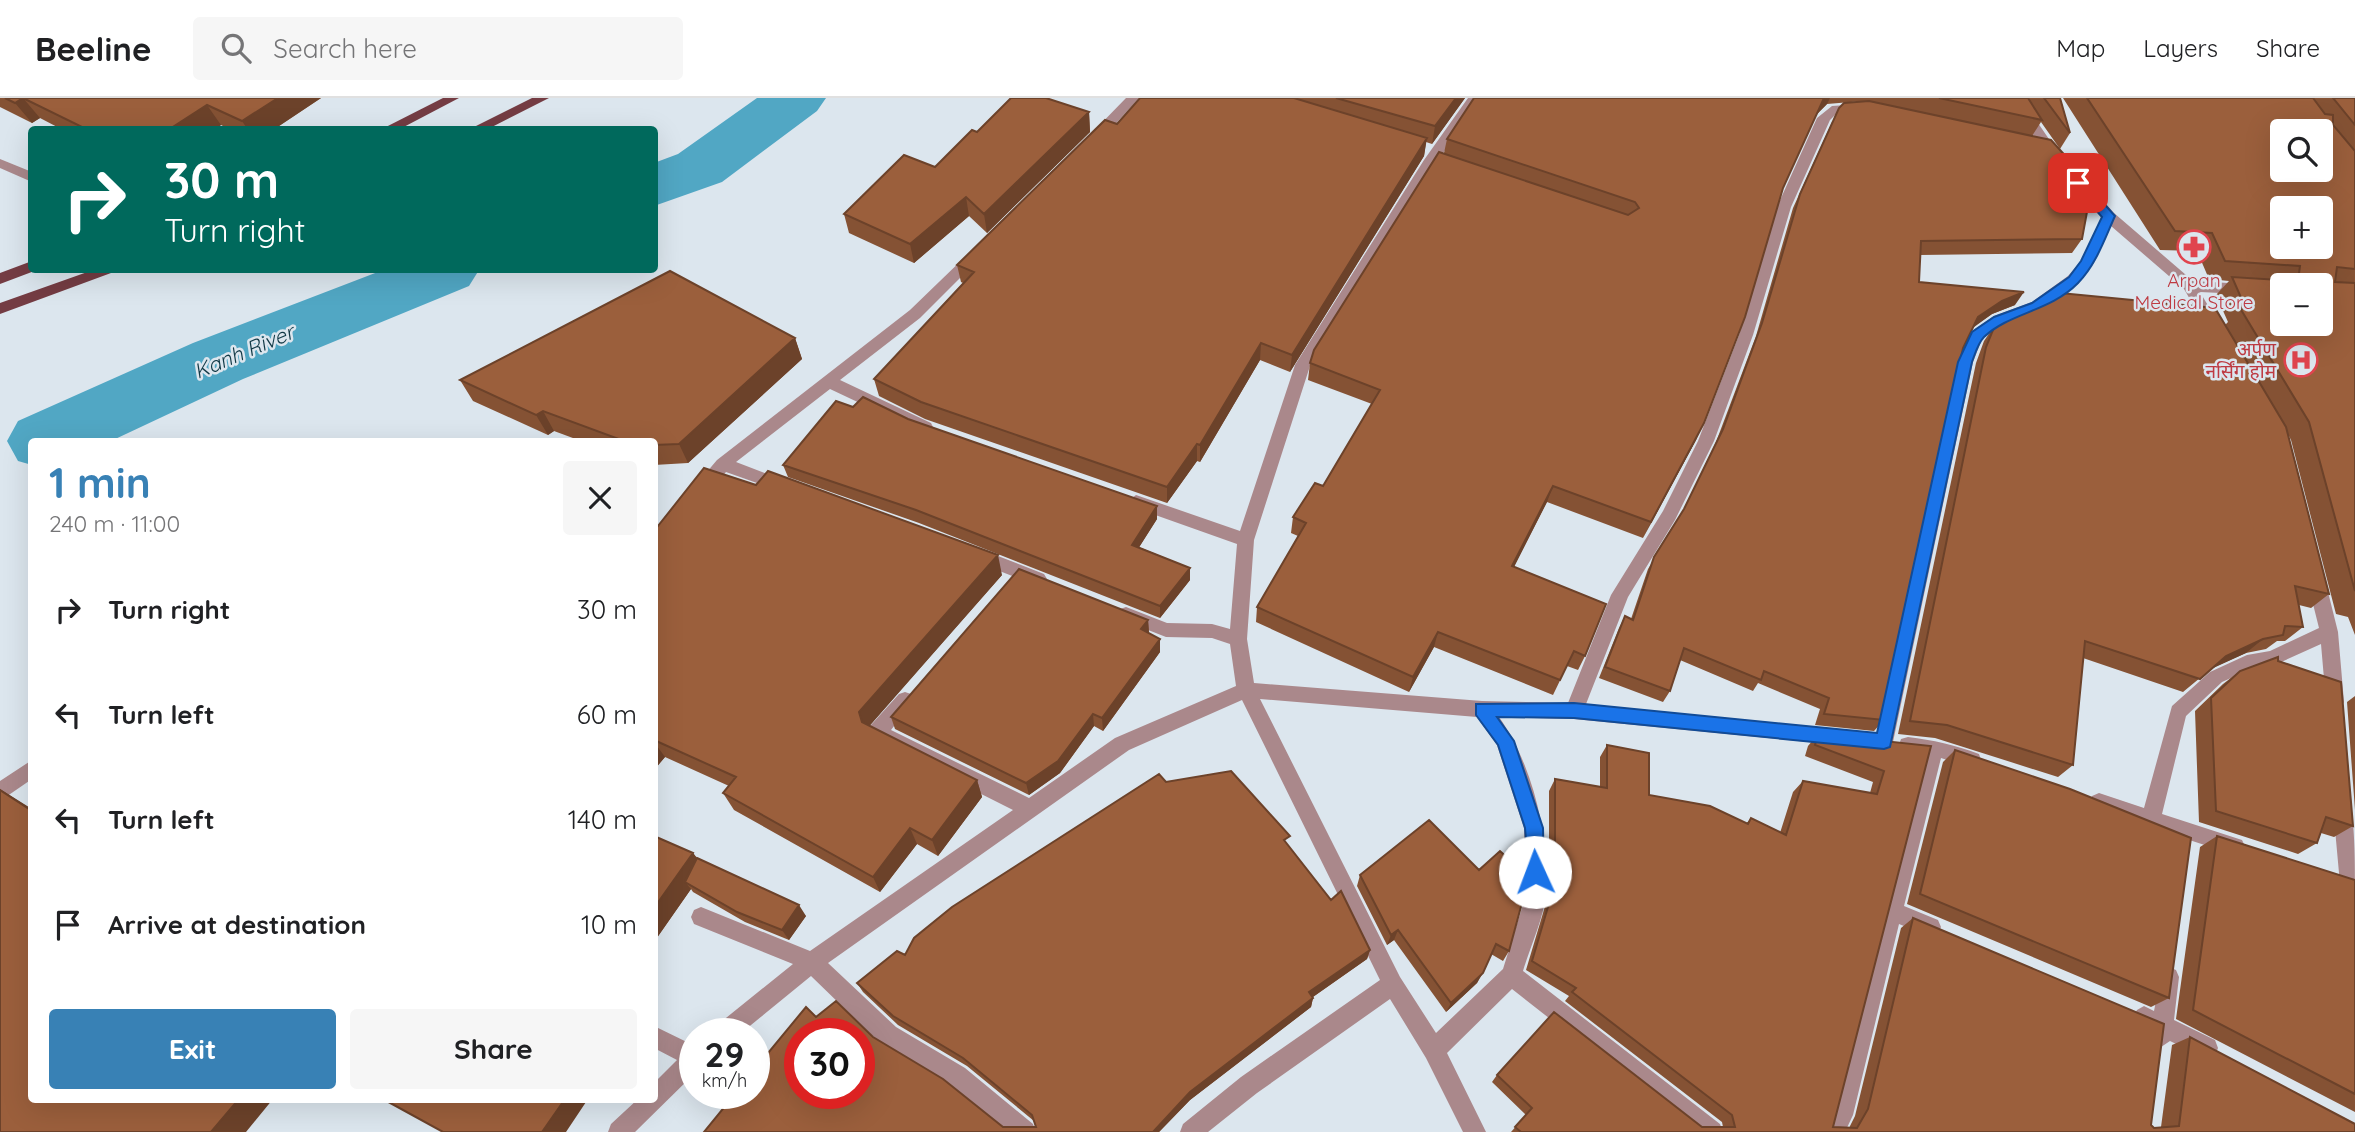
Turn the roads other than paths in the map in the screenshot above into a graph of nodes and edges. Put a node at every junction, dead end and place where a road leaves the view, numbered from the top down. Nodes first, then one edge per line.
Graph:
1 (453, 98) edge
2 (543, 98) edge
3 (1133, 98) edge
4 (1475, 98) edge
5 (2015, 98) edge
6 (1875, 111) edge
7 (394, 126) edge
8 (483, 126) edge
9 (2022, 142) edge
10 (1085, 148) edge
11 (2048, 148) junction
12 (0, 163) edge
13 (28, 176) edge
14 (2109, 216) junction
15 (984, 247) edge
16 (28, 268) edge
17 (98, 273) edge
18 (0, 279) edge
19 (2189, 286) junction
20 (2270, 290) edge
21 (0, 309) edge
22 (2224, 345) edge
23 (830, 382) junction
24 (944, 434) edge
25 (723, 464) junction
26 (796, 491) edge
27 (1114, 494) edge
28 (690, 503) edge
29 (1246, 540) junction
30 (960, 548) edge
31 (2313, 568) edge
32 (1052, 584) edge
33 (1115, 609) edge
34 (2329, 632) junction
35 (1238, 639) junction
36 (918, 686) edge
37 (1245, 690) junction
38 (1482, 709) junction
39 (1574, 711) junction
40 (2336, 725) edge
41 (1870, 740) junction
42 (1934, 748) junction
43 (1985, 765) edge
44 (28, 771) edge
45 (2342, 791) edge
46 (0, 792) edge
47 (2075, 794) edge
48 (1029, 808) junction
49 (2151, 820) junction
50 (2251, 852) edge
51 (2325, 876) edge
52 (2352, 884) edge
53 (1892, 911) junction
54 (701, 917) dead end
55 (1952, 936) edge
56 (2172, 956) edge
57 (812, 962) junction
58 (1511, 975) junction
59 (1393, 984) junction
60 (2129, 1010) edge
61 (744, 1018) edge
62 (2163, 1026) junction
63 (658, 1038) edge
64 (679, 1049) edge
65 (1434, 1050) junction
66 (2222, 1056) edge
67 (2157, 1059) edge
68 (679, 1074) edge
69 (658, 1095) edge
70 (650, 1103) edge
71 (618, 1132) edge
72 (1025, 1132) edge
73 (1191, 1132) edge
74 (1475, 1132) edge
75 (1712, 1132) edge
76 (1834, 1132) edge

1 - 7 main road
2 - 8 main road
3 - 10 street
4 - 29 street
5 - 11 street
6 - 39 street
9 - 11 street
11 - 14 street
12 - 13 street
14 - 19 street
14 - 41 street
15 - 23 street
16 - 18 main road
17 - 21 main road
19 - 20 street
19 - 22 street
23 - 24 street
23 - 25 street
25 - 26 street
25 - 28 street
27 - 29 street
29 - 35 street
30 - 32 street
31 - 34 street
33 - 35 street
34 - 40 street
34 - 49 street
35 - 37 street
36 - 48 street
37 - 38 street
37 - 48 street
37 - 59 street
38 - 39 street
38 - 58 street
39 - 41 street
41 - 42 street
42 - 43 street
42 - 53 street
44 - 46 street
45 - 52 street
47 - 49 street
48 - 57 street
49 - 50 street
51 - 52 street
53 - 55 street
53 - 76 street
54 - 57 street
56 - 62 street
57 - 61 street
57 - 72 street
58 - 65 street
58 - 75 street
59 - 65 street
59 - 73 street
60 - 62 street
62 - 66 street
62 - 67 street
63 - 64 street
65 - 74 street
68 - 69 street
70 - 71 street

